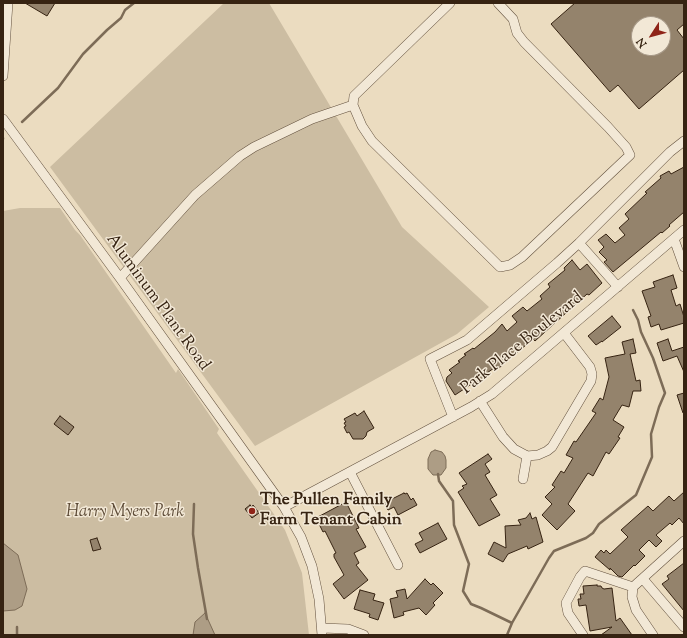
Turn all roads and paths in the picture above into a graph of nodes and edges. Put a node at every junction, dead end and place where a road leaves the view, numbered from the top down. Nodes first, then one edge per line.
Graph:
1 (8, 3) edge
2 (450, 3) edge
3 (498, 3) edge
4 (3, 76) edge
5 (353, 105) junction
6 (3, 119) edge
7 (684, 140) edge
8 (684, 230) edge
9 (674, 239) junction
10 (579, 243) junction
11 (684, 267) edge
12 (120, 278) junction
13 (618, 287) junction
14 (564, 333) junction
15 (480, 401) junction
16 (453, 417) junction
17 (527, 456) junction
18 (350, 472) junction
19 (523, 479) dead end
20 (284, 507) junction
21 (684, 541) edge
22 (398, 565) dead end
23 (643, 579) junction
24 (633, 587) junction
25 (684, 627) edge
26 (322, 631) edge
27 (364, 635) edge
28 (583, 635) edge
29 (654, 635) edge

1 - 4 street
2 - 5 street
3 - 5 street
5 - 12 street
6 - 12 street, Aluminum Plant Road
7 - 10 street
8 - 9 street, Park Place Boulevard
9 - 11 street
9 - 13 street, Park Place Boulevard
10 - 13 street
10 - 16 street
12 - 20 street, Aluminum Plant Road
13 - 14 street, Park Place Boulevard
14 - 15 street, Park Place Boulevard
14 - 17 street
15 - 16 street, Park Place Boulevard
15 - 17 street
16 - 18 street, Park Place Boulevard
17 - 19 street
18 - 20 street, Park Place Boulevard
18 - 22 street
20 - 26 street, Aluminum Plant Road
21 - 23 street
23 - 24 street
23 - 25 street
24 - 28 street
24 - 29 street
26 - 27 street

